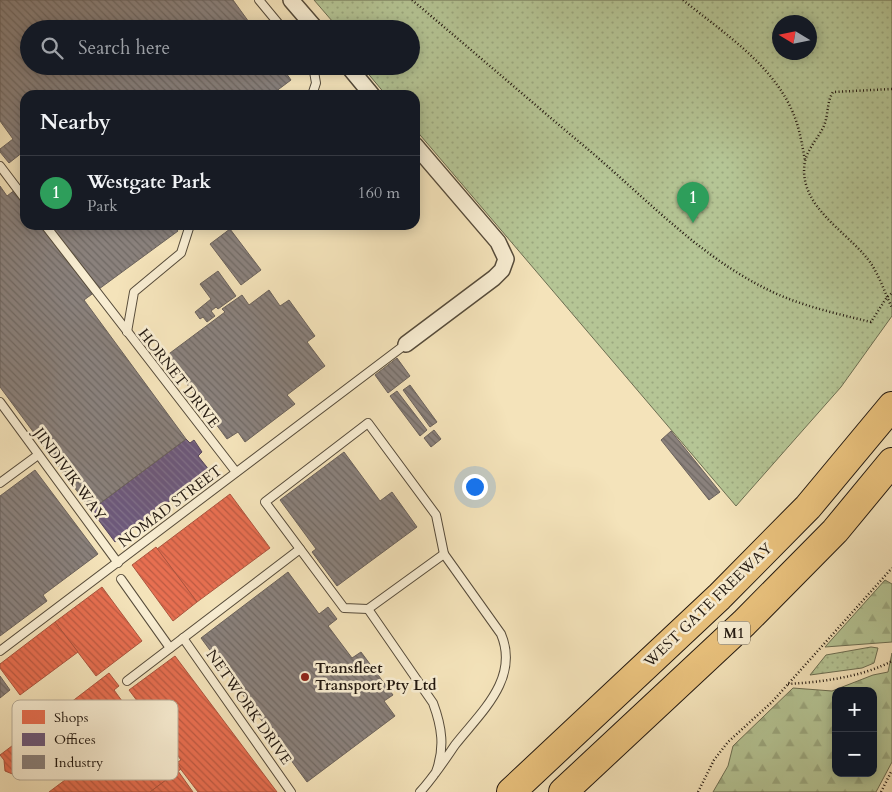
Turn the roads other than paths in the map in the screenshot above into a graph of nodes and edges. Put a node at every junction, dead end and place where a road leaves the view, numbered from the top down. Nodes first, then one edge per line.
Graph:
1 (259, 0) edge
2 (291, 0) edge
3 (276, 20) edge
4 (308, 20) edge
5 (315, 75) edge
6 (355, 75) edge
7 (314, 90) edge
8 (368, 90) edge
9 (420, 151) edge
10 (0, 166) edge
11 (20, 192) edge
12 (49, 230) edge
13 (188, 230) edge
14 (127, 332) junction
15 (406, 344) joint
16 (0, 402) edge
17 (892, 406) edge
18 (38, 455) junction
19 (892, 462) edge
20 (236, 472) junction
21 (0, 483) edge
22 (300, 549) junction
23 (444, 554) junction
24 (118, 563) junction
25 (121, 580) dead end
26 (368, 609) junction
27 (183, 638) junction
28 (170, 648) junction
29 (0, 651) edge
30 (127, 681) dead end
31 (436, 772) junction
32 (291, 792) edge
33 (420, 792) edge
34 (511, 792) edge
35 (563, 792) edge

1 - 3 lane
2 - 4 street
5 - 7 lane
6 - 8 street
9 - 15 street
10 - 11 lane
12 - 14 lane
13 - 14 lane, HORNET DRIVE
14 - 20 lane, HORNET DRIVE
15 - 20 lane, NOMAD STREET
16 - 18 lane, JINDIVIK WAY
17 - 34 highway, WEST GATE FREEWAY / M1
18 - 21 lane
18 - 24 lane, JINDIVIK WAY
19 - 35 highway, M1
20 - 24 lane, NOMAD STREET
22 - 23 lane
22 - 26 lane
22 - 27 lane
23 - 26 lane
23 - 31 lane
24 - 29 lane, NOMAD STREET
25 - 28 lane
26 - 31 lane
27 - 28 lane
27 - 32 lane, NETWORK DRIVE
28 - 30 lane
31 - 33 lane

